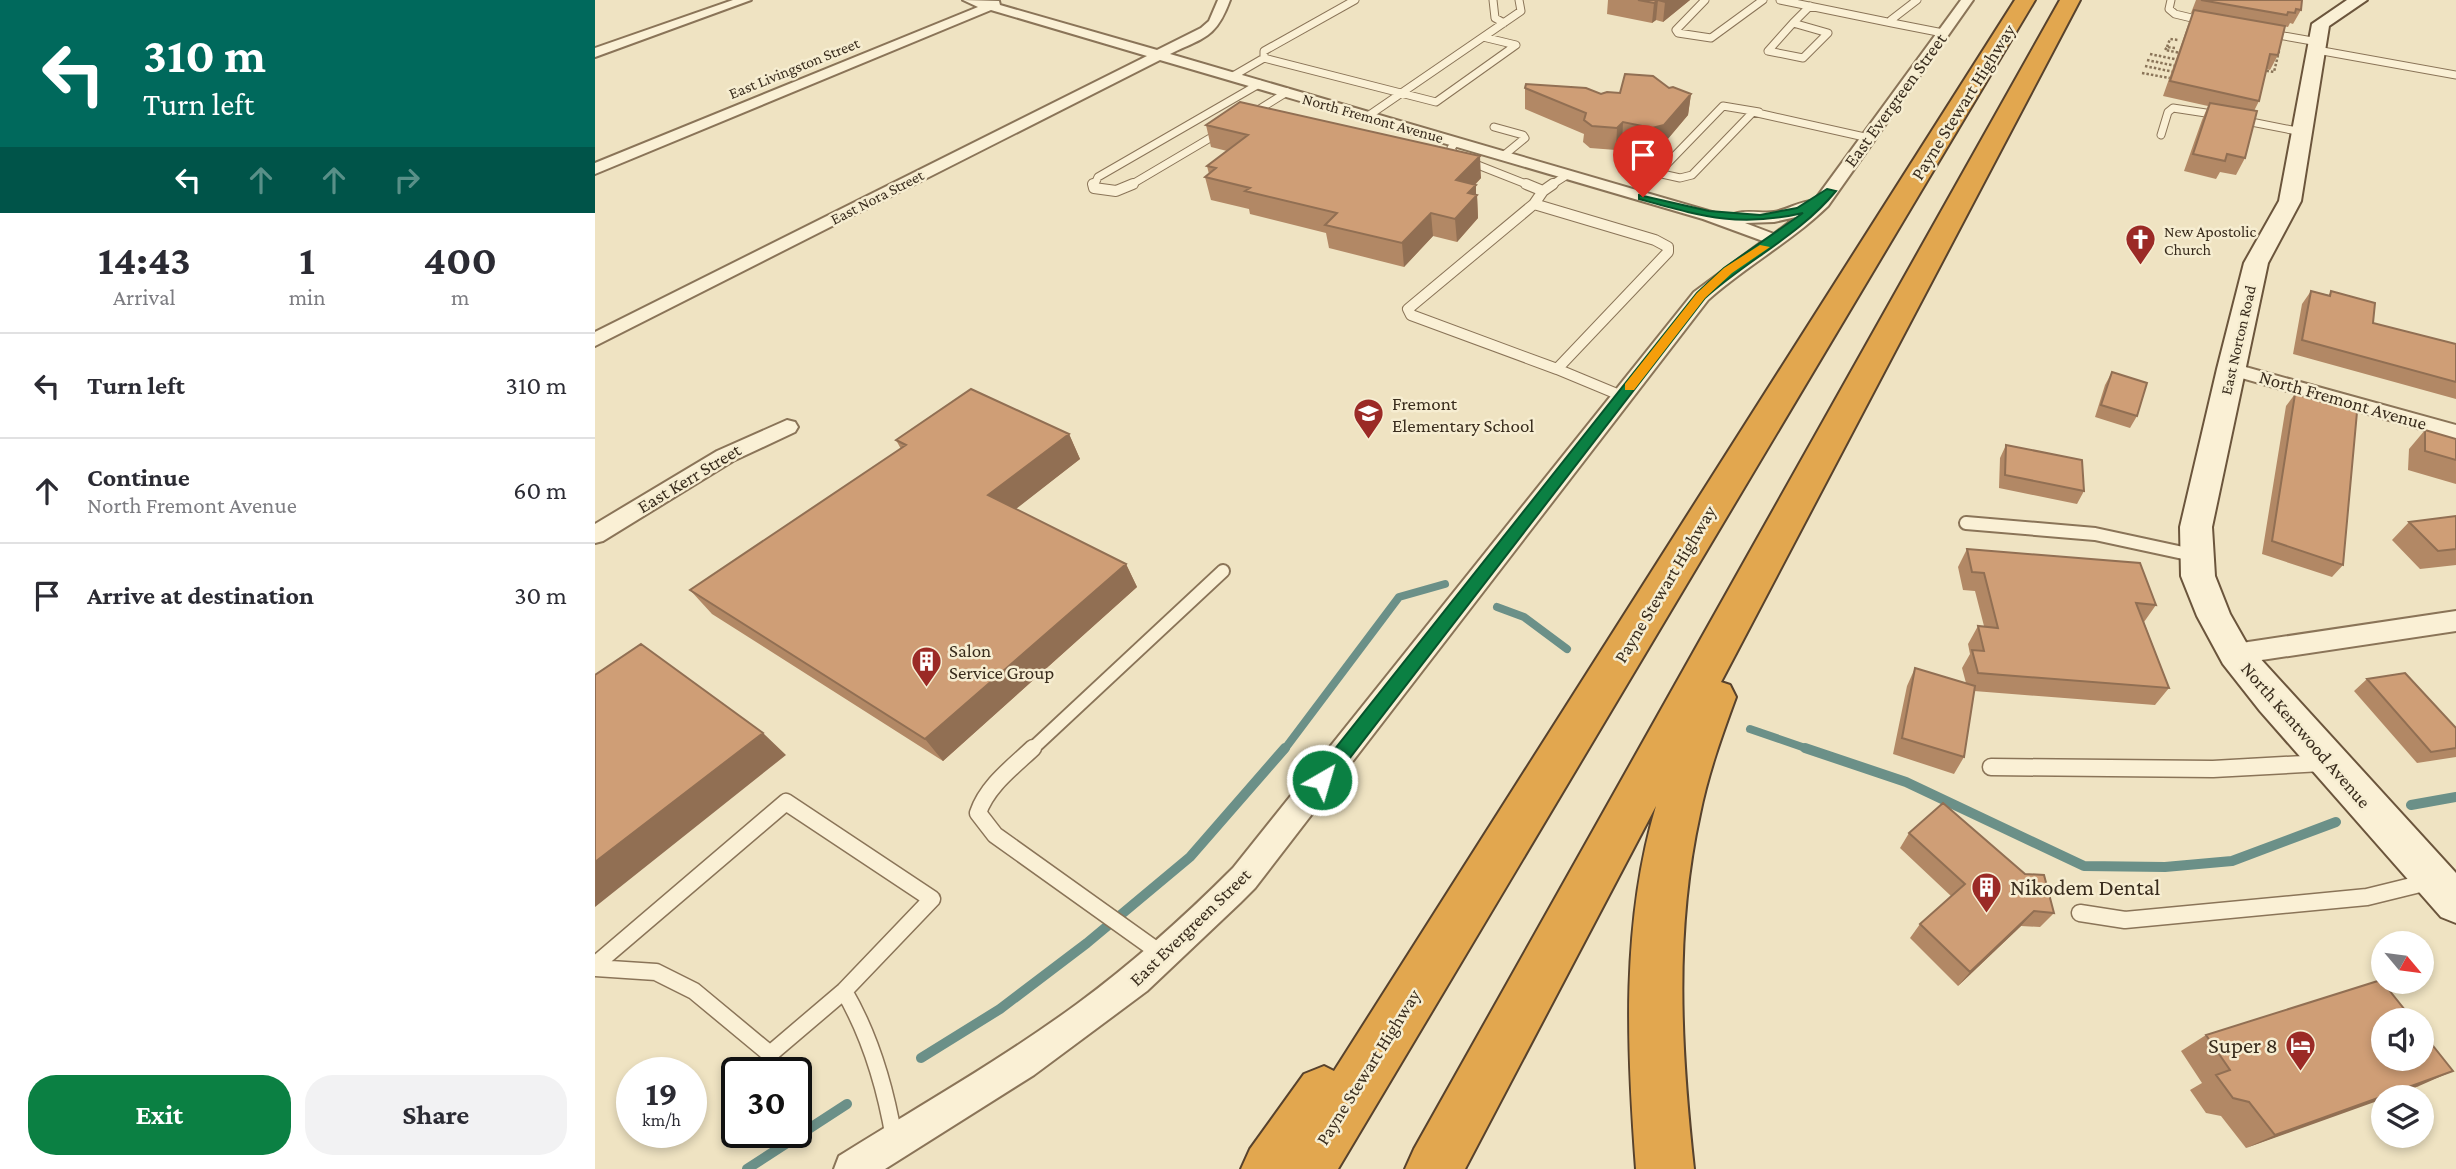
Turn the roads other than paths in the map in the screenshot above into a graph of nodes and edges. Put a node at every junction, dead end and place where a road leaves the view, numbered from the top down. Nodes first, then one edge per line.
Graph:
1 (745, 0) edge
2 (969, 0) edge
3 (1006, 0) edge
4 (1224, 0) edge
5 (1355, 0) edge
6 (1493, 0) edge
7 (1520, 0) edge
8 (1705, 0) edge
9 (1763, 0) edge
10 (1780, 0) edge
11 (1916, 0) edge
12 (1967, 0) edge
13 (2025, 0) edge
14 (2070, 0) edge
15 (2171, 0) edge
16 (2359, 0) edge
17 (991, 6) junction
18 (1810, 6) junction
19 (2213, 22) edge
20 (1504, 23) junction
21 (1792, 23) junction
22 (1892, 23) junction
23 (2252, 30) edge
24 (1943, 33) junction
25 (1483, 37) junction
26 (2317, 46) junction
27 (595, 52) edge
28 (1159, 55) junction
29 (1264, 58) junction
30 (2456, 75) edge
31 (1233, 76) junction
32 (1259, 84) junction
33 (1287, 92) junction
34 (1401, 93) junction
35 (1759, 112) junction
36 (1368, 116) junction
37 (1240, 120) edge
38 (1228, 127) edge
39 (1494, 127) dead end
40 (2302, 132) junction
41 (2161, 135) dead end
42 (1869, 138) junction
43 (1456, 142) junction
44 (1503, 156) junction
45 (595, 169) edge
46 (1567, 175) junction
47 (1543, 191) junction
48 (1831, 191) junction
49 (1534, 204) junction
50 (1709, 215) junction
51 (1775, 240) junction
52 (595, 340) edge
53 (1557, 369) junction
54 (2231, 369) junction
55 (1622, 396) junction
56 (786, 427) dead end
57 (2456, 432) edge
58 (1802, 492) junction
59 (1966, 523) dead end
60 (595, 535) edge
61 (2197, 550) junction
62 (1223, 572) dead end
63 (2456, 621) edge
64 (2235, 654) junction
65 (2329, 763) junction
66 (1991, 767) dead end
67 (1528, 807) junction
68 (2445, 892) edge
69 (2080, 913) dead end
70 (1164, 956) junction
71 (595, 966) edge
72 (844, 991) junction
73 (894, 1142) junction
74 (852, 1169) edge
75 (1270, 1169) edge
76 (1305, 1169) edge
77 (1434, 1169) edge
78 (1665, 1169) edge

1 - 27 street
2 - 17 street, North Fremont Avenue
3 - 17 street, East Livingston Street
4 - 28 street, East Nora Street
5 - 29 lane
6 - 20 lane
7 - 20 lane
8 - 9 lane
10 - 18 lane
11 - 22 lane
12 - 24 street, East Evergreen Street
13 - 67 highway, Payne Stewart Highway
14 - 58 highway, Payne Stewart Highway
15 - 19 lane
16 - 26 main road, East Norton Road
17 - 28 street, North Fremont Avenue
17 - 45 street, East Livingston Street
18 - 21 lane
18 - 22 lane
20 - 25 lane
21 - 21 lane
22 - 24 lane
23 - 26 lane
24 - 42 street, East Evergreen Street
25 - 34 lane
25 - 34 lane
26 - 30 lane
26 - 40 main road, East Norton Road
28 - 31 street, North Fremont Avenue
28 - 52 street, East Nora Street
29 - 31 lane
29 - 34 lane
31 - 32 street, North Fremont Avenue
32 - 33 street, North Fremont Avenue
32 - 38 lane
33 - 36 street, North Fremont Avenue
33 - 37 lane
34 - 36 lane
35 - 35 lane
35 - 42 lane
36 - 43 street, North Fremont Avenue
39 - 44 lane
40 - 41 lane
40 - 54 main road, East Norton Road
42 - 48 street, East Evergreen Street
43 - 44 street, North Fremont Avenue
43 - 47 lane
44 - 46 street, North Fremont Avenue
46 - 47 lane
46 - 50 street, North Fremont Avenue
47 - 49 lane
48 - 50 street
48 - 51 street, East Evergreen Street
49 - 53 lane
49 - 53 lane
50 - 51 street, North Fremont Avenue
51 - 55 street, East Evergreen Street
53 - 55 lane
54 - 57 street, North Fremont Avenue
54 - 61 main road, East Norton Road
55 - 70 street, East Evergreen Street
56 - 60 street, East Kerr Street
58 - 77 highway, Payne Stewart Highway
58 - 78 highway
59 - 61 lane
61 - 64 main road, North Kentwood Avenue
62 - 70 lane
63 - 64 street
64 - 65 main road, North Kentwood Avenue
65 - 66 lane
65 - 68 main road, North Kentwood Avenue
67 - 75 highway
67 - 76 highway, Payne Stewart Highway
68 - 69 lane
70 - 73 street, East Evergreen Street
71 - 72 lane
71 - 72 lane
72 - 73 lane
73 - 74 street, East Evergreen Street

